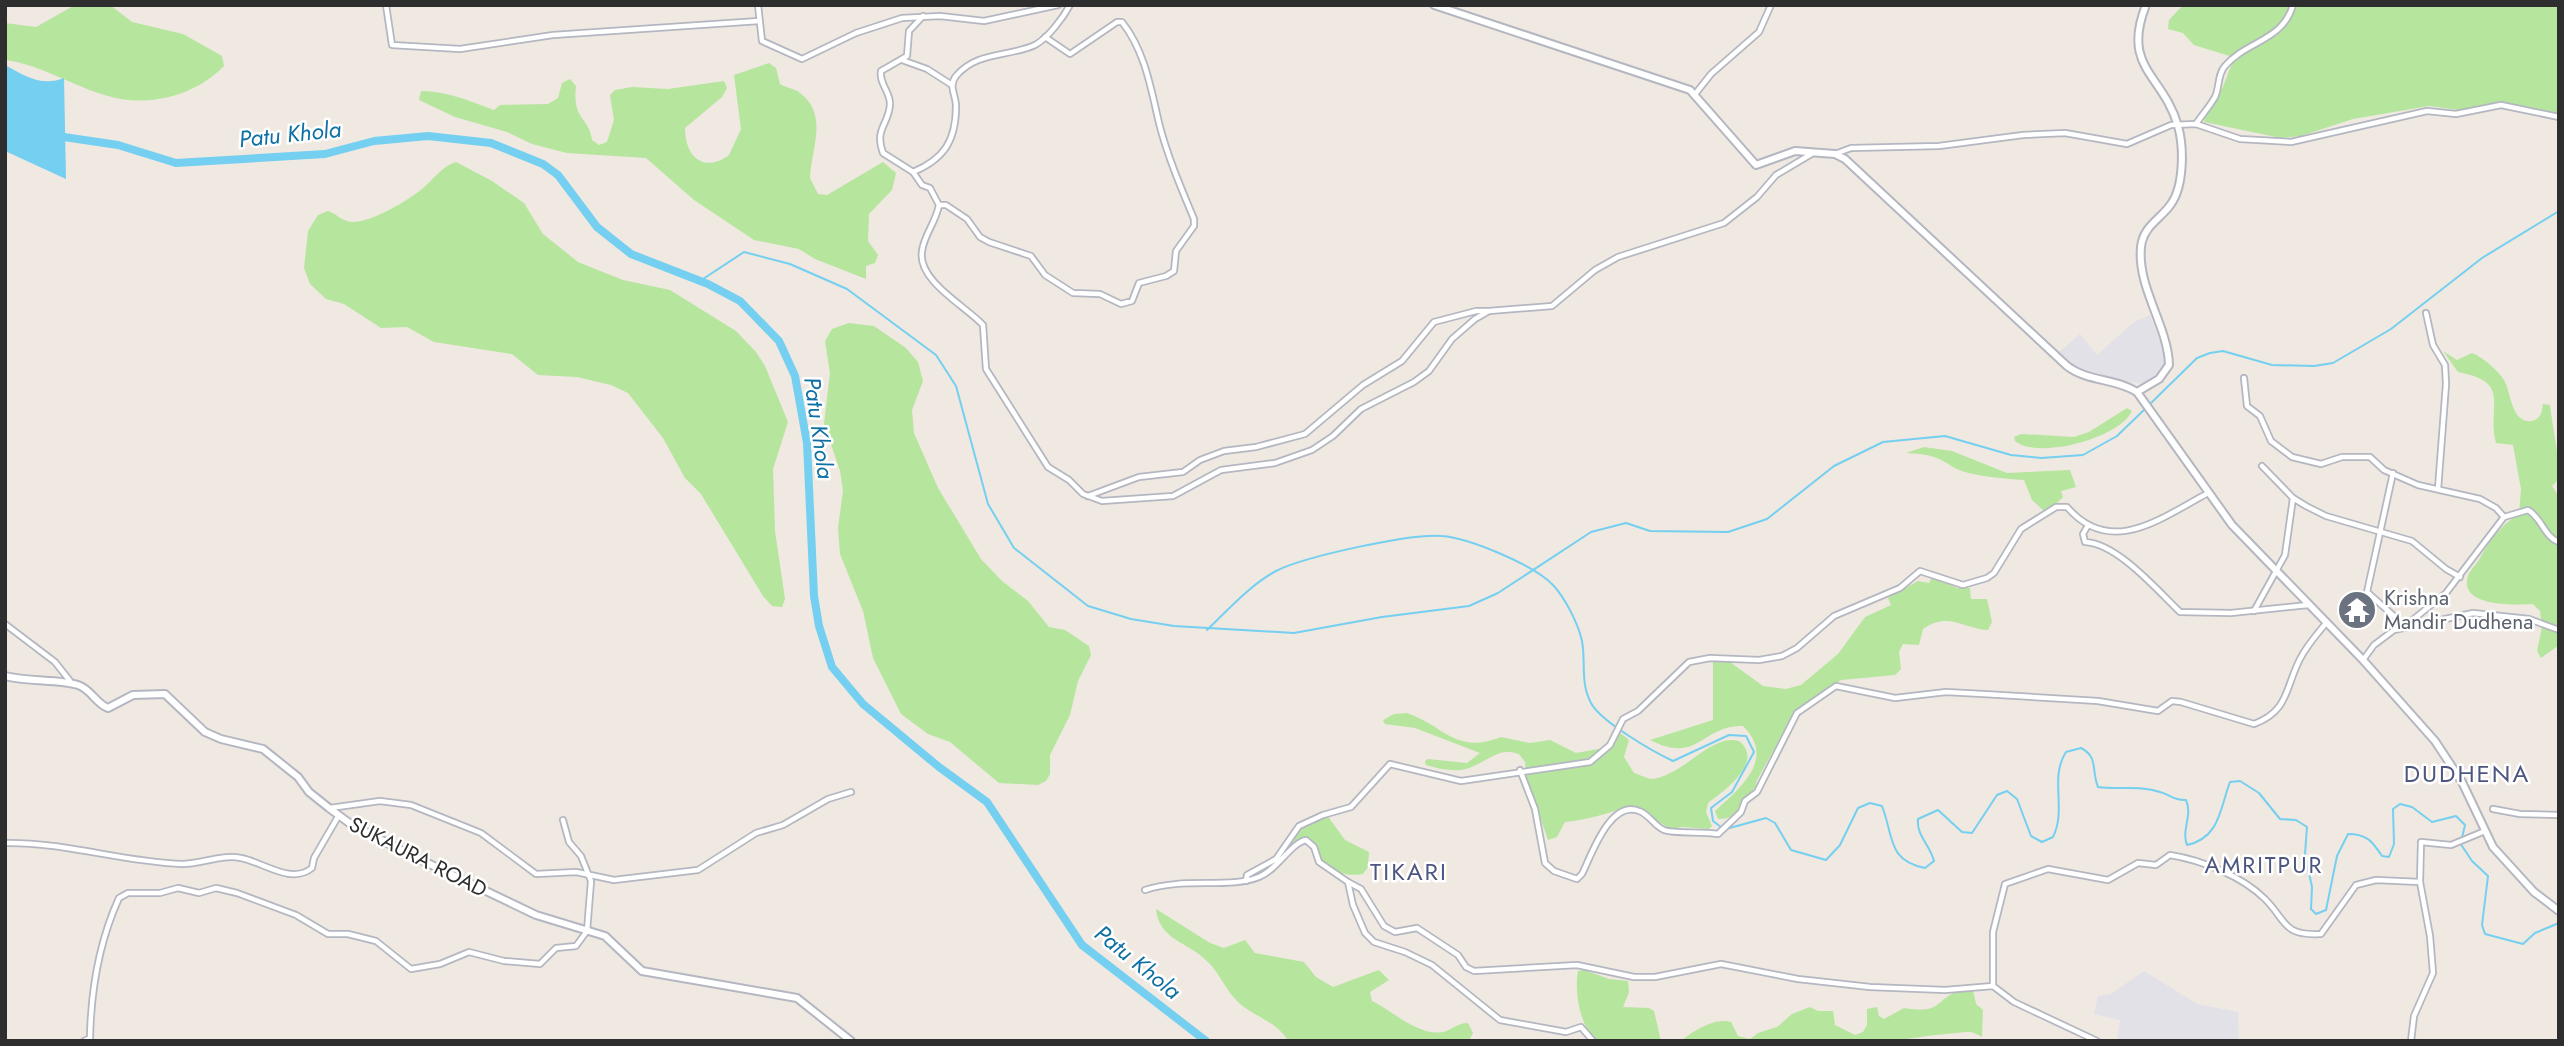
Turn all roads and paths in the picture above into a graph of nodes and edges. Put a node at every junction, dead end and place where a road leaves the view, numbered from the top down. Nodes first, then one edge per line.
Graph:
1 (386, 5) edge
2 (758, 5) edge
3 (1058, 5) edge
4 (1070, 5) edge
5 (1434, 5) edge
6 (1771, 5) edge
7 (2146, 5) edge
8 (2293, 5) edge
9 (923, 16) junction
10 (759, 21) junction
11 (1045, 37) junction
12 (902, 60) junction
13 (951, 85) junction
14 (1696, 93) junction
15 (2559, 117) edge
16 (2196, 124) junction
17 (2178, 126) junction
18 (1814, 152) junction
19 (1835, 154) junction
20 (912, 172) junction
21 (939, 205) junction
22 (1489, 311) junction
23 (2426, 313) dead end
24 (2244, 378) dead end
25 (2139, 394) junction
26 (2262, 466) dead end
27 (2393, 473) junction
28 (2438, 489) junction
29 (2208, 493) junction
30 (1088, 496) junction
31 (2292, 498) junction
32 (2504, 517) junction
33 (2087, 527) junction
34 (2380, 531) junction
35 (2559, 542) edge
36 (2277, 573) junction
37 (2460, 577) junction
38 (2309, 605) junction
39 (2253, 612) junction
40 (2327, 622) junction
41 (5, 624) edge
42 (2405, 626) junction
43 (2559, 629) edge
44 (2363, 660) junction
45 (5, 676) edge
46 (74, 684) junction
47 (1520, 770) junction
48 (851, 792) dead end
49 (329, 808) junction
50 (2493, 809) dead end
51 (2559, 815) edge
52 (339, 816) junction
53 (562, 820) dead end
54 (2485, 831) junction
55 (5, 843) edge
56 (587, 875) junction
57 (1246, 881) junction
58 (1348, 882) junction
59 (2420, 883) junction
60 (1145, 890) dead end
61 (2559, 911) edge
62 (587, 931) junction
63 (1993, 986) junction
64 (83, 1041) edge
65 (851, 1041) edge
66 (1594, 1041) edge
67 (2097, 1041) edge
68 (2411, 1041) edge

1 - 10 street
2 - 10 street
3 - 9 street
4 - 11 street
5 - 14 main road
6 - 14 street
7 - 17 main road
8 - 16 street
9 - 10 street
9 - 12 street
11 - 13 street
11 - 21 street
12 - 13 street
12 - 20 street
13 - 20 street
14 - 18 main road
15 - 16 street
16 - 17 street
17 - 19 street
17 - 25 main road
18 - 19 main road
18 - 22 street
19 - 25 main road
20 - 21 street
21 - 30 street
22 - 30 street
22 - 30 street
23 - 28 street
24 - 27 street
25 - 29 main road
26 - 31 street
27 - 28 street
27 - 34 street
28 - 32 street
29 - 33 street
29 - 36 main road
31 - 34 street
31 - 36 street
32 - 35 street
32 - 37 street
33 - 39 street
33 - 47 street
34 - 37 street
34 - 42 street
36 - 38 main road
36 - 39 street
37 - 42 street
38 - 39 street
38 - 40 main road
40 - 44 main road
40 - 47 street
41 - 46 street
42 - 43 street
42 - 44 street
44 - 54 main road
45 - 46 main road
46 - 49 main road, SUKAURA ROAD
47 - 57 street
48 - 56 street
49 - 52 main road, SUKAURA ROAD
49 - 56 street
50 - 51 street
52 - 55 street
52 - 62 main road, SUKAURA ROAD
53 - 56 street
54 - 59 street
54 - 61 main road
56 - 62 street
57 - 58 street
57 - 60 street
58 - 63 street
58 - 66 street
59 - 63 street
59 - 68 street
62 - 64 street
62 - 65 main road, SUKAURA ROAD
63 - 67 street

